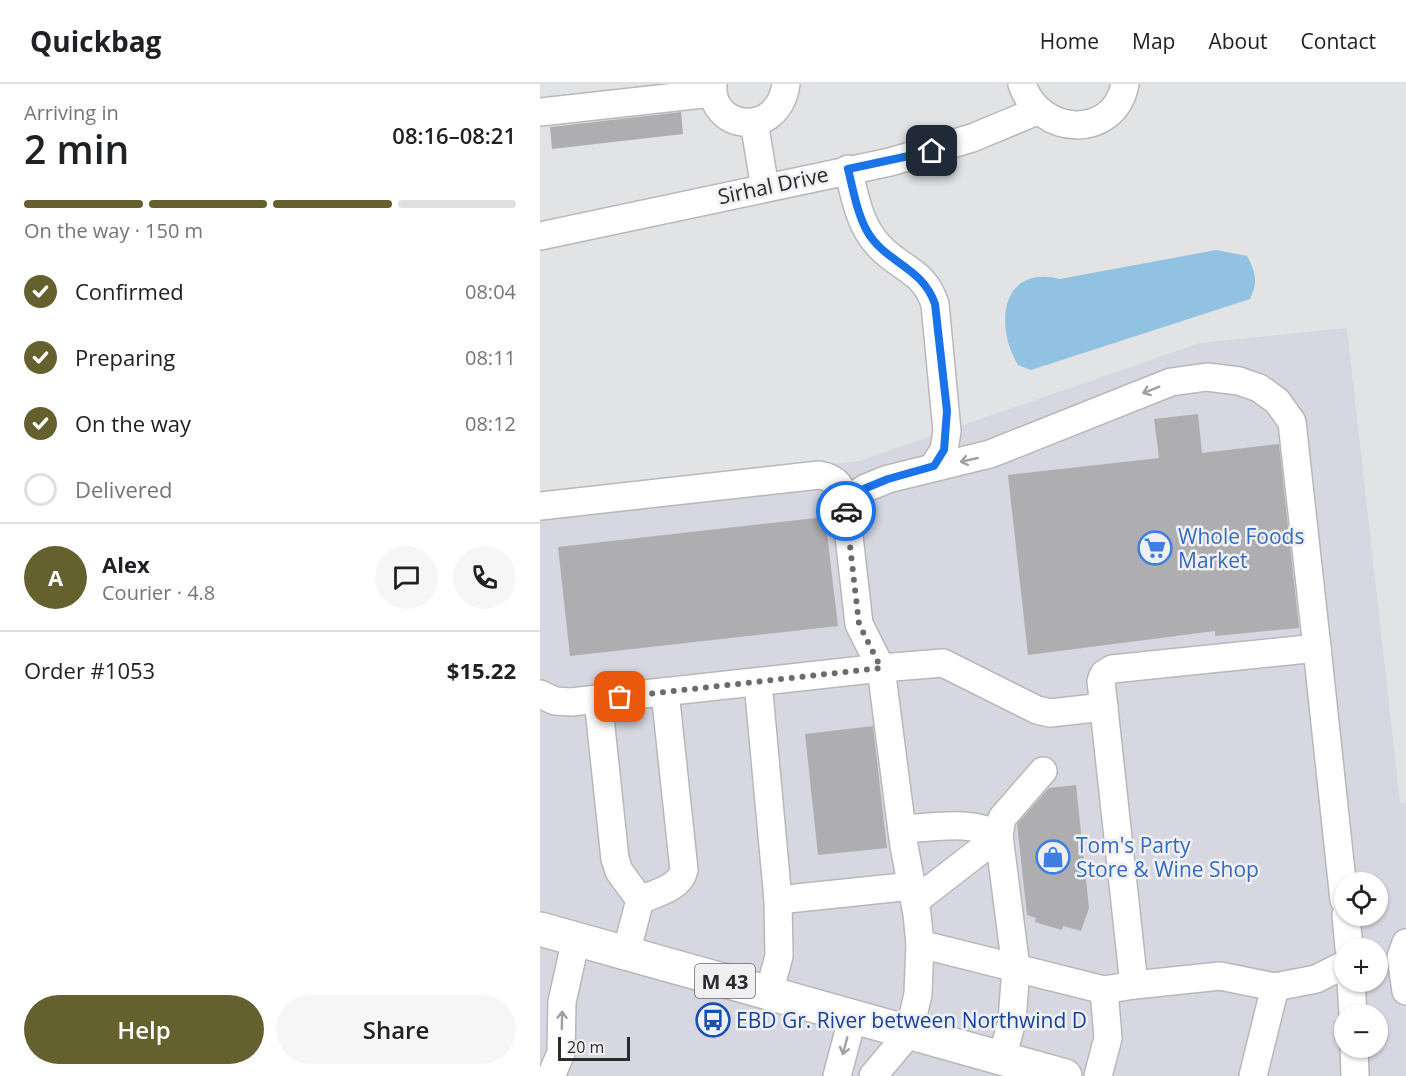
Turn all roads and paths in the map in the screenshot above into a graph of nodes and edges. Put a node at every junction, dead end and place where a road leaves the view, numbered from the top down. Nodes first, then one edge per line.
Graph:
1 (786, 84) edge
2 (1022, 84) edge
3 (1125, 84) edge
4 (712, 88) edge
5 (1037, 111) junction
6 (540, 112) edge
7 (754, 122) junction
8 (848, 169) junction
9 (765, 188) junction
10 (540, 236) edge
11 (934, 466) junction
12 (845, 501) junction
13 (540, 506) edge
14 (1317, 648) junction
15 (881, 668) junction
16 (758, 682) junction
17 (665, 692) junction
18 (540, 694) edge
19 (598, 699) junction
20 (1104, 707) junction
21 (1043, 771) dead end
22 (902, 829) junction
23 (999, 836) junction
24 (1341, 872) edge
25 (913, 894) junction
26 (640, 900) junction
27 (778, 900) junction
28 (541, 935) edge
29 (576, 939) junction
30 (1406, 943) edge
31 (920, 944) junction
32 (626, 953) junction
33 (1016, 968) junction
34 (1334, 970) edge
35 (1134, 985) junction
36 (1275, 987) junction
37 (1104, 990) junction
38 (1406, 991) edge
39 (769, 993) junction
40 (853, 1016) junction
41 (909, 1033) junction
42 (1354, 1058) edge
43 (1002, 1059) junction
44 (551, 1076) edge
45 (837, 1076) edge
46 (873, 1076) edge
47 (1065, 1076) edge
48 (1098, 1076) edge
49 (1253, 1076) edge
50 (1355, 1076) edge

1 - 7 street
2 - 5 street
3 - 5 street
4 - 6 street
4 - 7 street
5 - 8 street, Sirhal Drive
7 - 9 street
8 - 9 street, Sirhal Drive
8 - 11 street
9 - 10 street, Sirhal Drive
11 - 12 street
14 -> 11 street
12 - 13 street
12 - 15 street
14 - 20 street
14 - 24 street
15 - 16 street
15 - 20 street
15 - 22 street
16 - 17 street
16 - 27 street
17 - 19 street
17 - 26 street
18 - 19 street
19 - 26 street
20 - 35 street
21 - 23 street
22 - 23 street
22 - 25 street
23 - 25 street
23 - 33 street
25 - 27 street
25 - 31 street
26 - 32 street
27 - 39 street
28 - 29 main road, M 43
29 - 32 main road, M 43
44 -> 29 street
30 - 38 street
31 - 33 street
31 - 41 street
32 - 39 main road, M 43
33 - 37 street
33 - 43 street
34 - 36 street
35 - 36 street
35 - 37 street
36 - 49 street
37 - 48 street
39 - 40 main road, M 43
40 - 41 main road, M 43
40 -> 45 street
41 - 43 main road, M 43
41 - 46 street
42 - 50 street
43 - 47 main road, M 43

